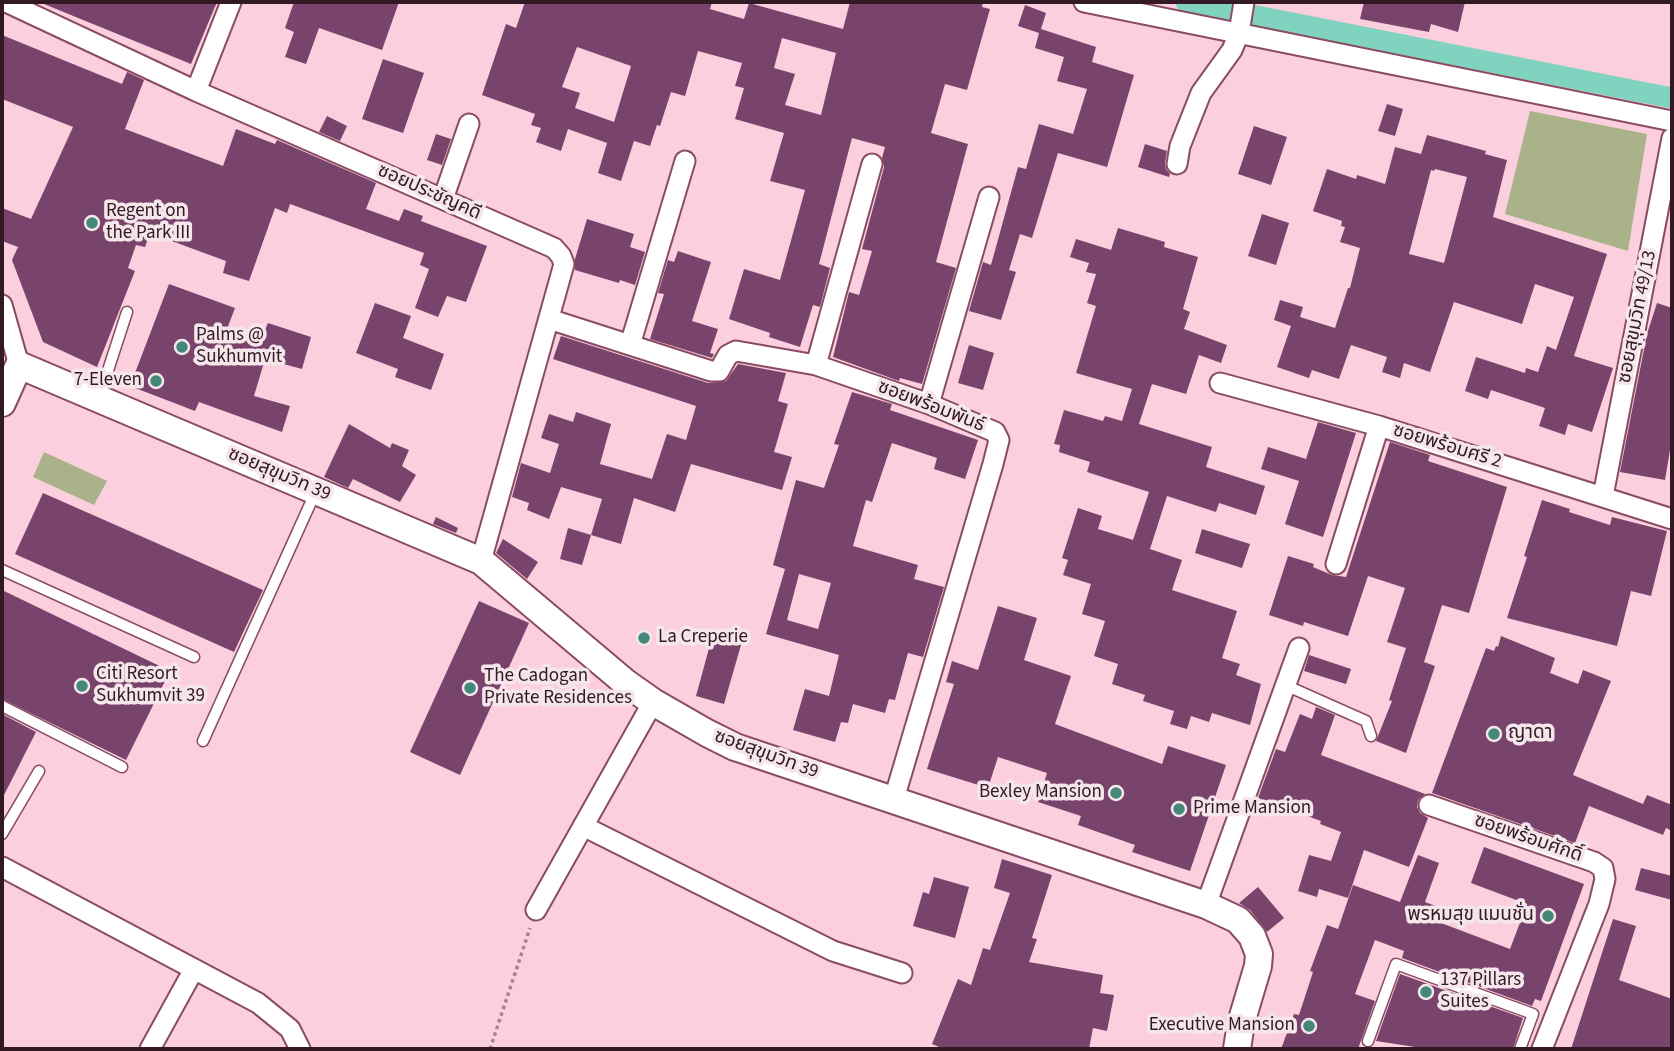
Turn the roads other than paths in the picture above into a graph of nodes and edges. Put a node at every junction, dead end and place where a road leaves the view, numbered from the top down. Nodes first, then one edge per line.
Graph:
1 (6, 2) edge
2 (231, 2) edge
3 (1084, 2) edge
4 (1244, 2) edge
5 (1140, 7) edge
6 (1239, 33) junction
7 (196, 92) junction
8 (1672, 121) edge
9 (469, 124) dead end
10 (1672, 138) edge
11 (685, 160) dead end
12 (872, 164) dead end
13 (1177, 164) dead end
14 (989, 197) dead end
15 (443, 199) junction
16 (2, 305) edge
17 (127, 312) dead end
18 (549, 319) junction
19 (629, 345) junction
20 (19, 365) junction
21 (816, 365) junction
22 (1220, 383) dead end
23 (99, 399) junction
24 (2, 403) edge
25 (929, 404) junction
26 (1379, 426) junction
27 (316, 491) junction
28 (1603, 496) junction
29 (1672, 519) edge
30 (481, 561) junction
31 (1336, 564) dead end
32 (2, 570) edge
33 (1299, 648) dead end
34 (194, 657) dead end
35 (1285, 685) junction
36 (653, 702) junction
37 (2, 706) edge
38 (1371, 736) dead end
39 (204, 741) dead end
40 (122, 767) dead end
41 (39, 771) dead end
42 (894, 799) junction
43 (1429, 805) dead end
44 (583, 826) junction
45 (2, 834) edge
46 (2, 867) edge
47 (1206, 905) junction
48 (536, 910) road end
49 (193, 971) junction
50 (902, 973) dead end
51 (1533, 1014) junction
52 (1553, 1022) junction
53 (1368, 1041) dead end
54 (150, 1049) edge
55 (300, 1049) edge
56 (1237, 1049) edge
57 (1520, 1049) edge
58 (1542, 1049) edge

1 - 7 street, ซอยประชัญคดี
2 - 7 street
3 - 5 street
4 - 6 street
5 - 6 street
6 - 8 street
6 - 13 street
7 - 15 street, ซอยประชัญคดี
9 - 15 street
10 - 28 street, ซอยสุขุมวิท 49/13
11 - 19 street
12 - 21 street
14 - 25 street
15 - 18 street, ซอยประชัญคดี
16 - 20 street
17 - 23 lane
18 - 19 street, ซอยพร้อมพันธ์
18 - 30 street, ซอยประชัญคดี
19 - 21 street, ซอยพร้อมพันธ์
20 - 23 street, ซอยสุขุมวิท 39
20 - 24 street
21 - 25 street, ซอยพร้อมพันธ์
22 - 26 street, ซอยพร้อมศรี 2
23 - 27 street, ซอยสุขุมวิท 39
25 - 42 street, ซอยพร้อมพันธ์
26 - 28 street, ซอยพร้อมศรี 2
26 - 31 street
27 - 30 street, ซอยสุขุมวิท 39
27 - 39 lane
28 - 29 street, ซอยพร้อมศรี 2
30 - 36 street, ซอยสุขุมวิท 39
32 - 34 lane
33 - 35 street
35 - 38 lane
35 - 47 street
36 - 42 street, ซอยสุขุมวิท 39
36 - 44 street
37 - 40 lane
41 - 45 lane
42 - 47 street, ซอยสุขุมวิท 39
43 - 52 street, ซอยพร้อมศักดิ์
44 - 48 street
44 - 50 street
46 - 49 street
47 - 56 street, ซอยสุขุมวิท 39
49 - 54 street
49 - 55 street
51 - 52 lane
51 - 53 lane
51 - 57 lane
52 - 58 street, ซอยพร้อมศักดิ์

